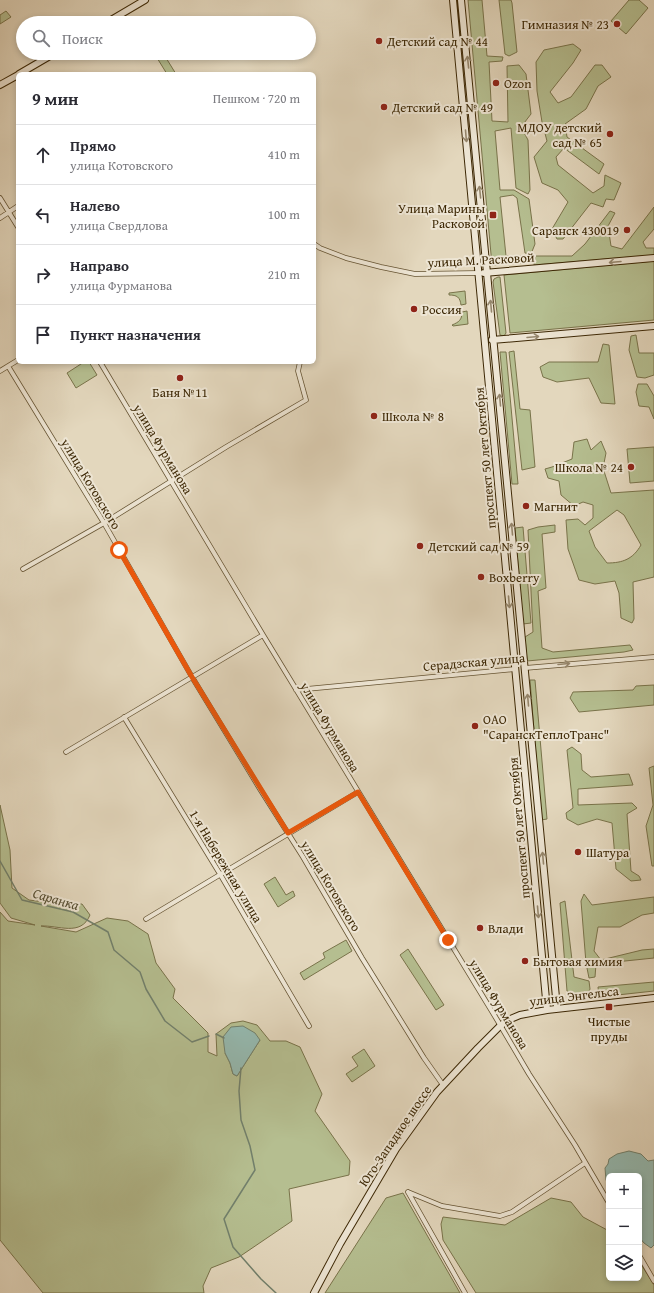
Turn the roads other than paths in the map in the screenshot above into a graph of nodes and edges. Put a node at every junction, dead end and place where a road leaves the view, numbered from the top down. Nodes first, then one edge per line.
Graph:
1 (145, 0) edge
2 (453, 0) edge
3 (461, 0) edge
4 (118, 16) edge
5 (43, 60) edge
6 (22, 72) edge
7 (16, 76) edge
8 (0, 85) edge
9 (0, 198) edge
10 (16, 207) edge
11 (9, 212) junction
12 (0, 218) edge
13 (16, 224) edge
14 (316, 245) edge
15 (654, 258) edge
16 (488, 272) junction
17 (479, 273) junction
18 (654, 326) edge
19 (485, 340) junction
20 (495, 340) junction
21 (16, 361) edge
22 (101, 364) edge
23 (300, 364) edge
24 (8, 366) junction
25 (0, 371) edge
26 (171, 482) junction
27 (104, 524) junction
28 (23, 569) dead end
29 (263, 634) junction
30 (654, 657) edge
31 (515, 668) junction
32 (525, 668) junction
33 (192, 677) junction
34 (296, 690) junction
35 (124, 717) junction
36 (66, 752) dead end
37 (358, 792) junction
38 (288, 833) junction
39 (220, 874) junction
40 (146, 919) dead end
41 (654, 998) edge
42 (557, 1008) junction
43 (547, 1010) junction
44 (309, 1026) dead end
45 (500, 1026) junction
46 (443, 1085) junction
47 (585, 1163) junction
48 (606, 1198) edge
49 (642, 1260) edge
50 (654, 1281) edge
51 (314, 1293) edge
52 (465, 1293) edge

1 - 4 main road
2 -> 17 main road, проспект 50 лет Октября
16 -> 3 main road, проспект 50 лет Октября
5 - 6 main road
7 - 8 main road
9 - 11 street
10 - 11 street
11 - 12 street
11 - 13 street
14 - 17 street, улица М. Расковой
15 -> 16 main road, улица М. Расковой
16 - 17 main road, улица М. Расковой
20 -> 16 main road, проспект 50 лет Октября
17 - 19 main road, проспект 50 лет Октября
20 -> 18 main road
19 - 20 main road
19 -> 31 main road, проспект 50 лет Октября
32 -> 20 main road, проспект 50 лет Октября
21 - 24 street
22 - 26 street, улица Фурманова
23 - 26 street
24 - 25 street
24 - 27 street, улица Котовского
26 - 27 street
26 - 29 street, улица Фурманова
27 - 28 street
27 - 33 street, улица Котовского
29 - 33 street
29 - 34 street, улица Фурманова
32 -> 30 street, Серадзская улица
31 - 32 main road, Серадзская улица
31 - 34 street, Серадзская улица
31 -> 43 main road, проспект 50 лет Октября
42 -> 32 main road, проспект 50 лет Октября
33 - 35 street
33 - 38 street, улица Котовского
34 - 37 street, улица Фурманова
35 - 36 street
35 - 39 street, 1-я Набережная улица
37 - 38 street
37 - 45 street, улица Фурманова
38 - 39 street
38 - 46 street, улица Котовского
39 - 40 street
39 - 44 street, 1-я Набережная улица
41 - 42 main road, улица Энгельса
42 - 43 main road, улица Энгельса
43 - 45 main road, улица Энгельса
45 - 46 main road, Юго-Западное шоссе
45 - 47 street, улица Фурманова
46 - 51 main road, Юго-Западное шоссе
47 - 48 street, улица Фурманова
47 - 52 street
49 - 50 street

